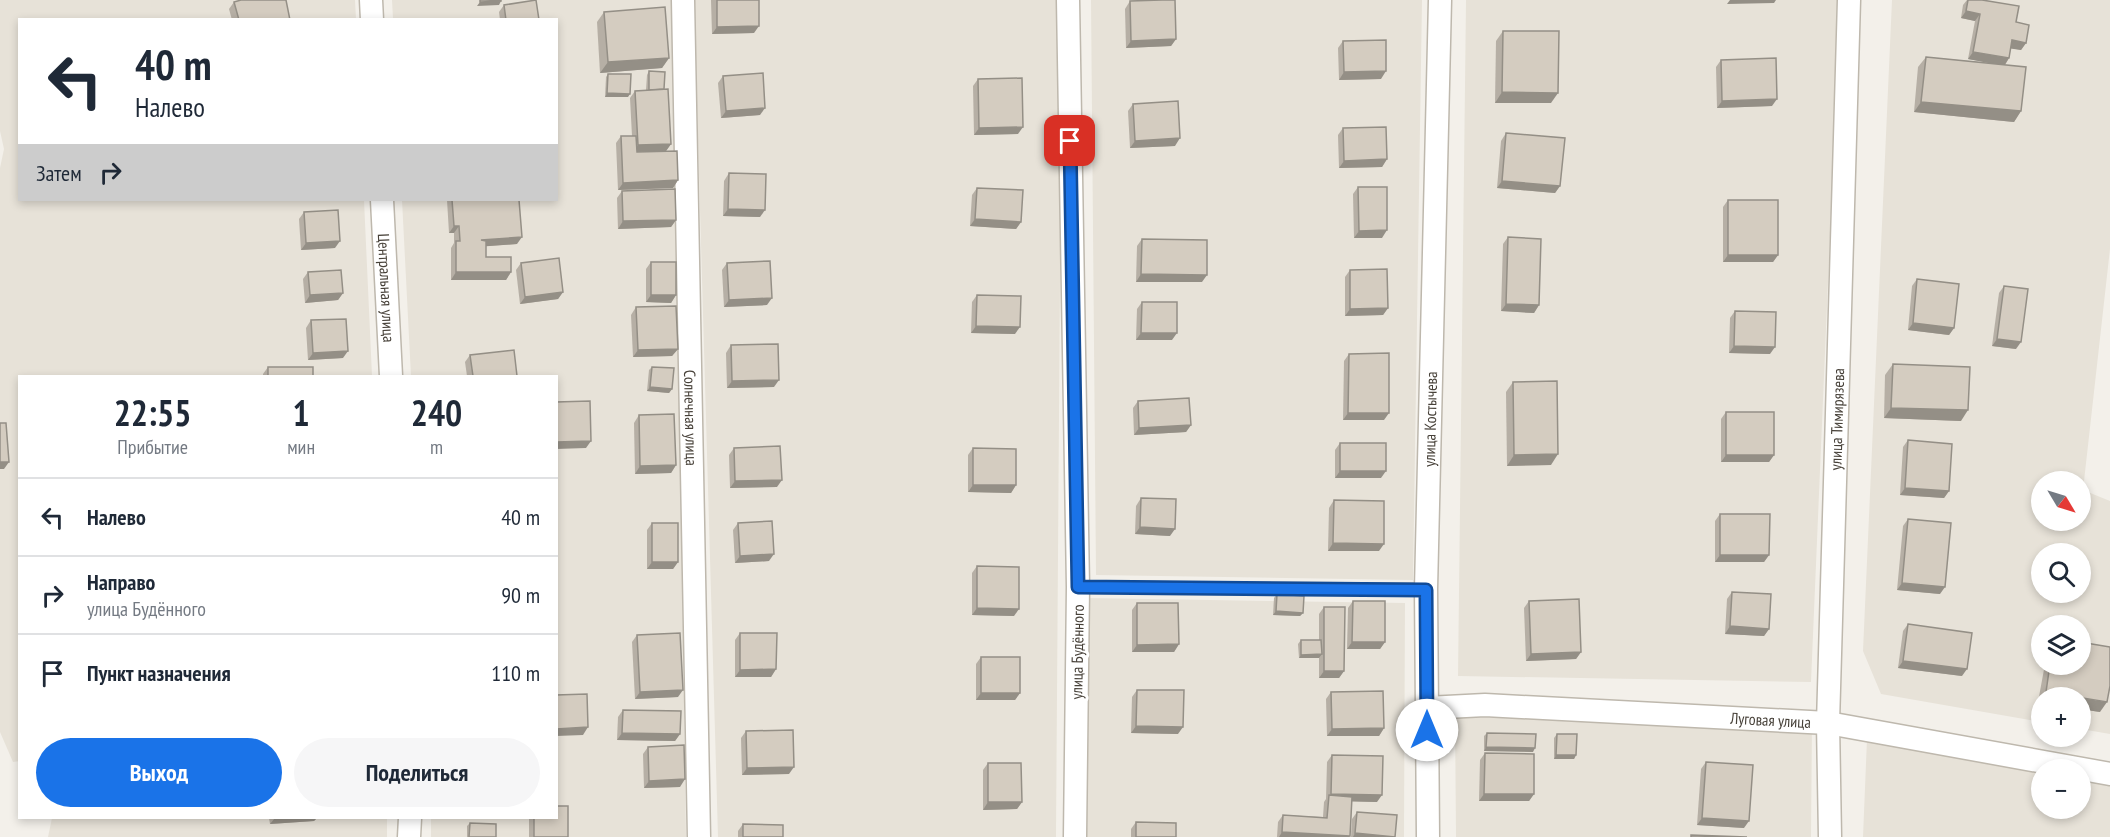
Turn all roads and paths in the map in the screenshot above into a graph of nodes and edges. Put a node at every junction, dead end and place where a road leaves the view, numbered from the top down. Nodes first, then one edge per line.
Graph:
1 (371, 0) edge
2 (683, 0) edge
3 (1068, 0) edge
4 (1440, 0) edge
5 (1849, 0) edge
6 (372, 18) edge
7 (382, 201) edge
8 (391, 375) edge
9 (1078, 587) junction
10 (1426, 590) junction
11 (1427, 708) junction
12 (1828, 723) junction
13 (2110, 774) edge
14 (410, 819) edge
15 (410, 837) edge
16 (699, 837) edge
17 (1075, 837) edge
18 (1428, 837) edge
19 (1830, 837) edge

1 - 6 street
2 - 16 street, Солнечная улица
3 - 9 street, улица Будённого
4 - 10 street, улица Костычева
5 - 12 street, улица Тимирязева
7 - 8 street, Центральная улица
9 - 10 lane
9 - 17 street, улица Будённого
10 - 11 street, улица Костычева
11 - 12 street, Луговая улица
11 - 18 street, улица Костычева
12 - 13 street, Луговая улица
12 - 19 street, улица Тимирязева
14 - 15 street

